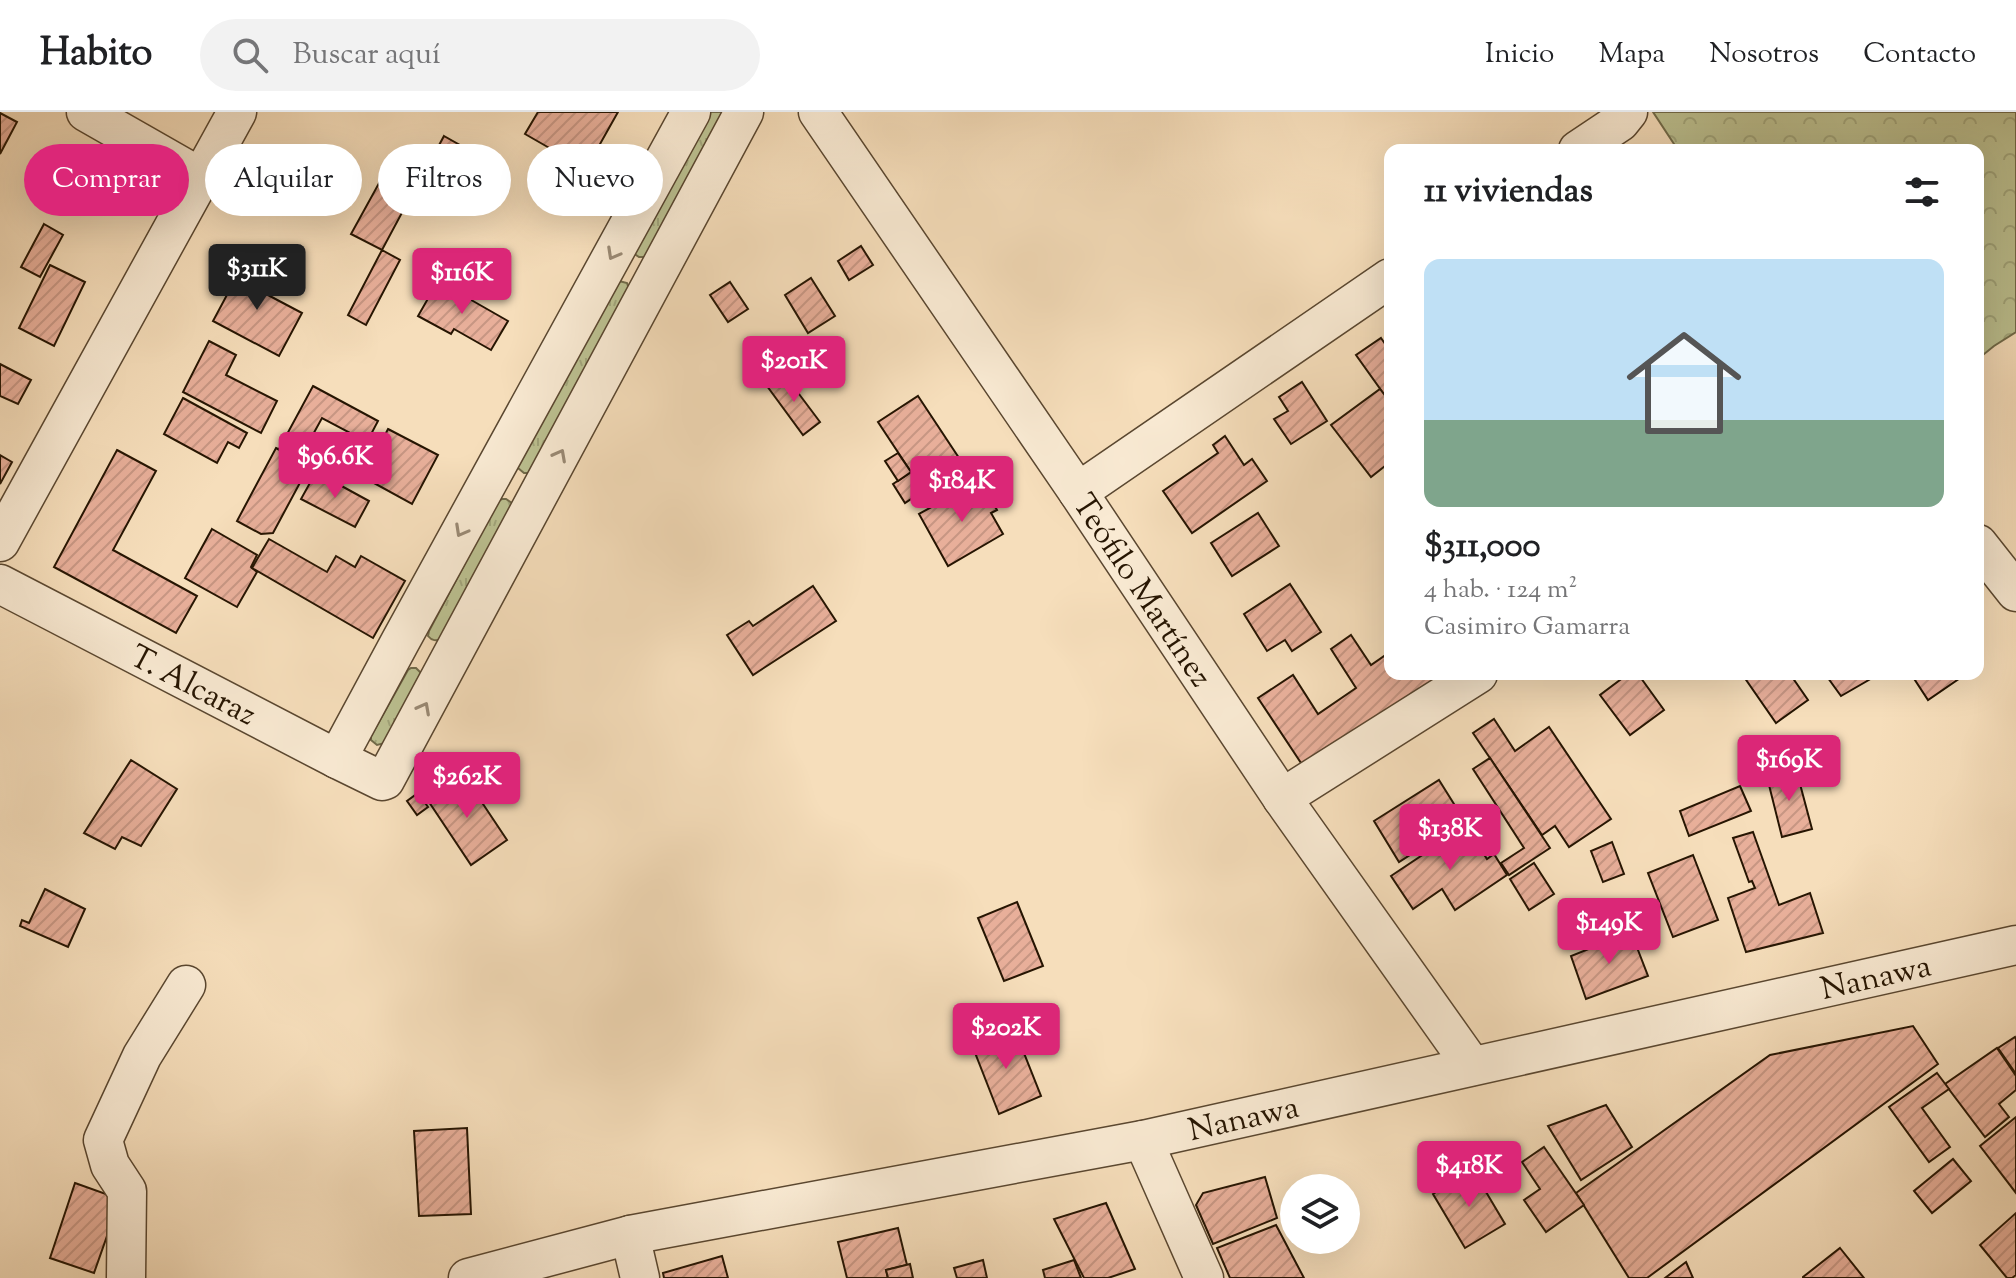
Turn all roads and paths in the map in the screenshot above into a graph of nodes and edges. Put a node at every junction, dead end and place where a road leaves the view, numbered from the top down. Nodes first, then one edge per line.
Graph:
1 (86, 112) edge
2 (237, 112) edge
3 (691, 112) edge
4 (744, 112) edge
5 (818, 112) edge
6 (1628, 112) edge
7 (1587, 144) edge
8 (200, 177) junction
9 (1384, 282) edge
10 (492, 474) junction
11 (1078, 492) junction
12 (536, 500) junction
13 (0, 542) edge
14 (1984, 552) edge
15 (0, 584) edge
16 (2016, 592) edge
17 (400, 642) junction
18 (445, 668) junction
19 (1469, 680) edge
20 (337, 759) junction
21 (1282, 798) junction
22 (2016, 945) edge
23 (186, 985) dead end
24 (1472, 1066) junction
25 (1143, 1140) junction
26 (630, 1235) junction
27 (126, 1278) edge
28 (468, 1278) edge
29 (640, 1278) edge
30 (1204, 1278) edge

1 - 8 street
2 - 8 street
3 -> 10 street
12 -> 4 street
5 - 11 street, Teófilo Martínez
6 - 7 street
8 - 13 street
9 - 11 street
10 - 12 street
10 -> 17 street
11 - 21 street, Teófilo Martínez
12 - 18 street
14 - 16 street
15 - 20 street, T. Alcaraz
17 - 18 street
17 - 20 street
20 -> 18 street, T. Alcaraz
19 - 21 street
21 - 24 street, Teófilo Martínez
22 - 24 street, Nanawa
23 - 27 street
24 - 25 street, Nanawa
25 - 26 street, Nanawa
25 - 30 street
26 - 28 street, Nanawa
26 - 29 street

